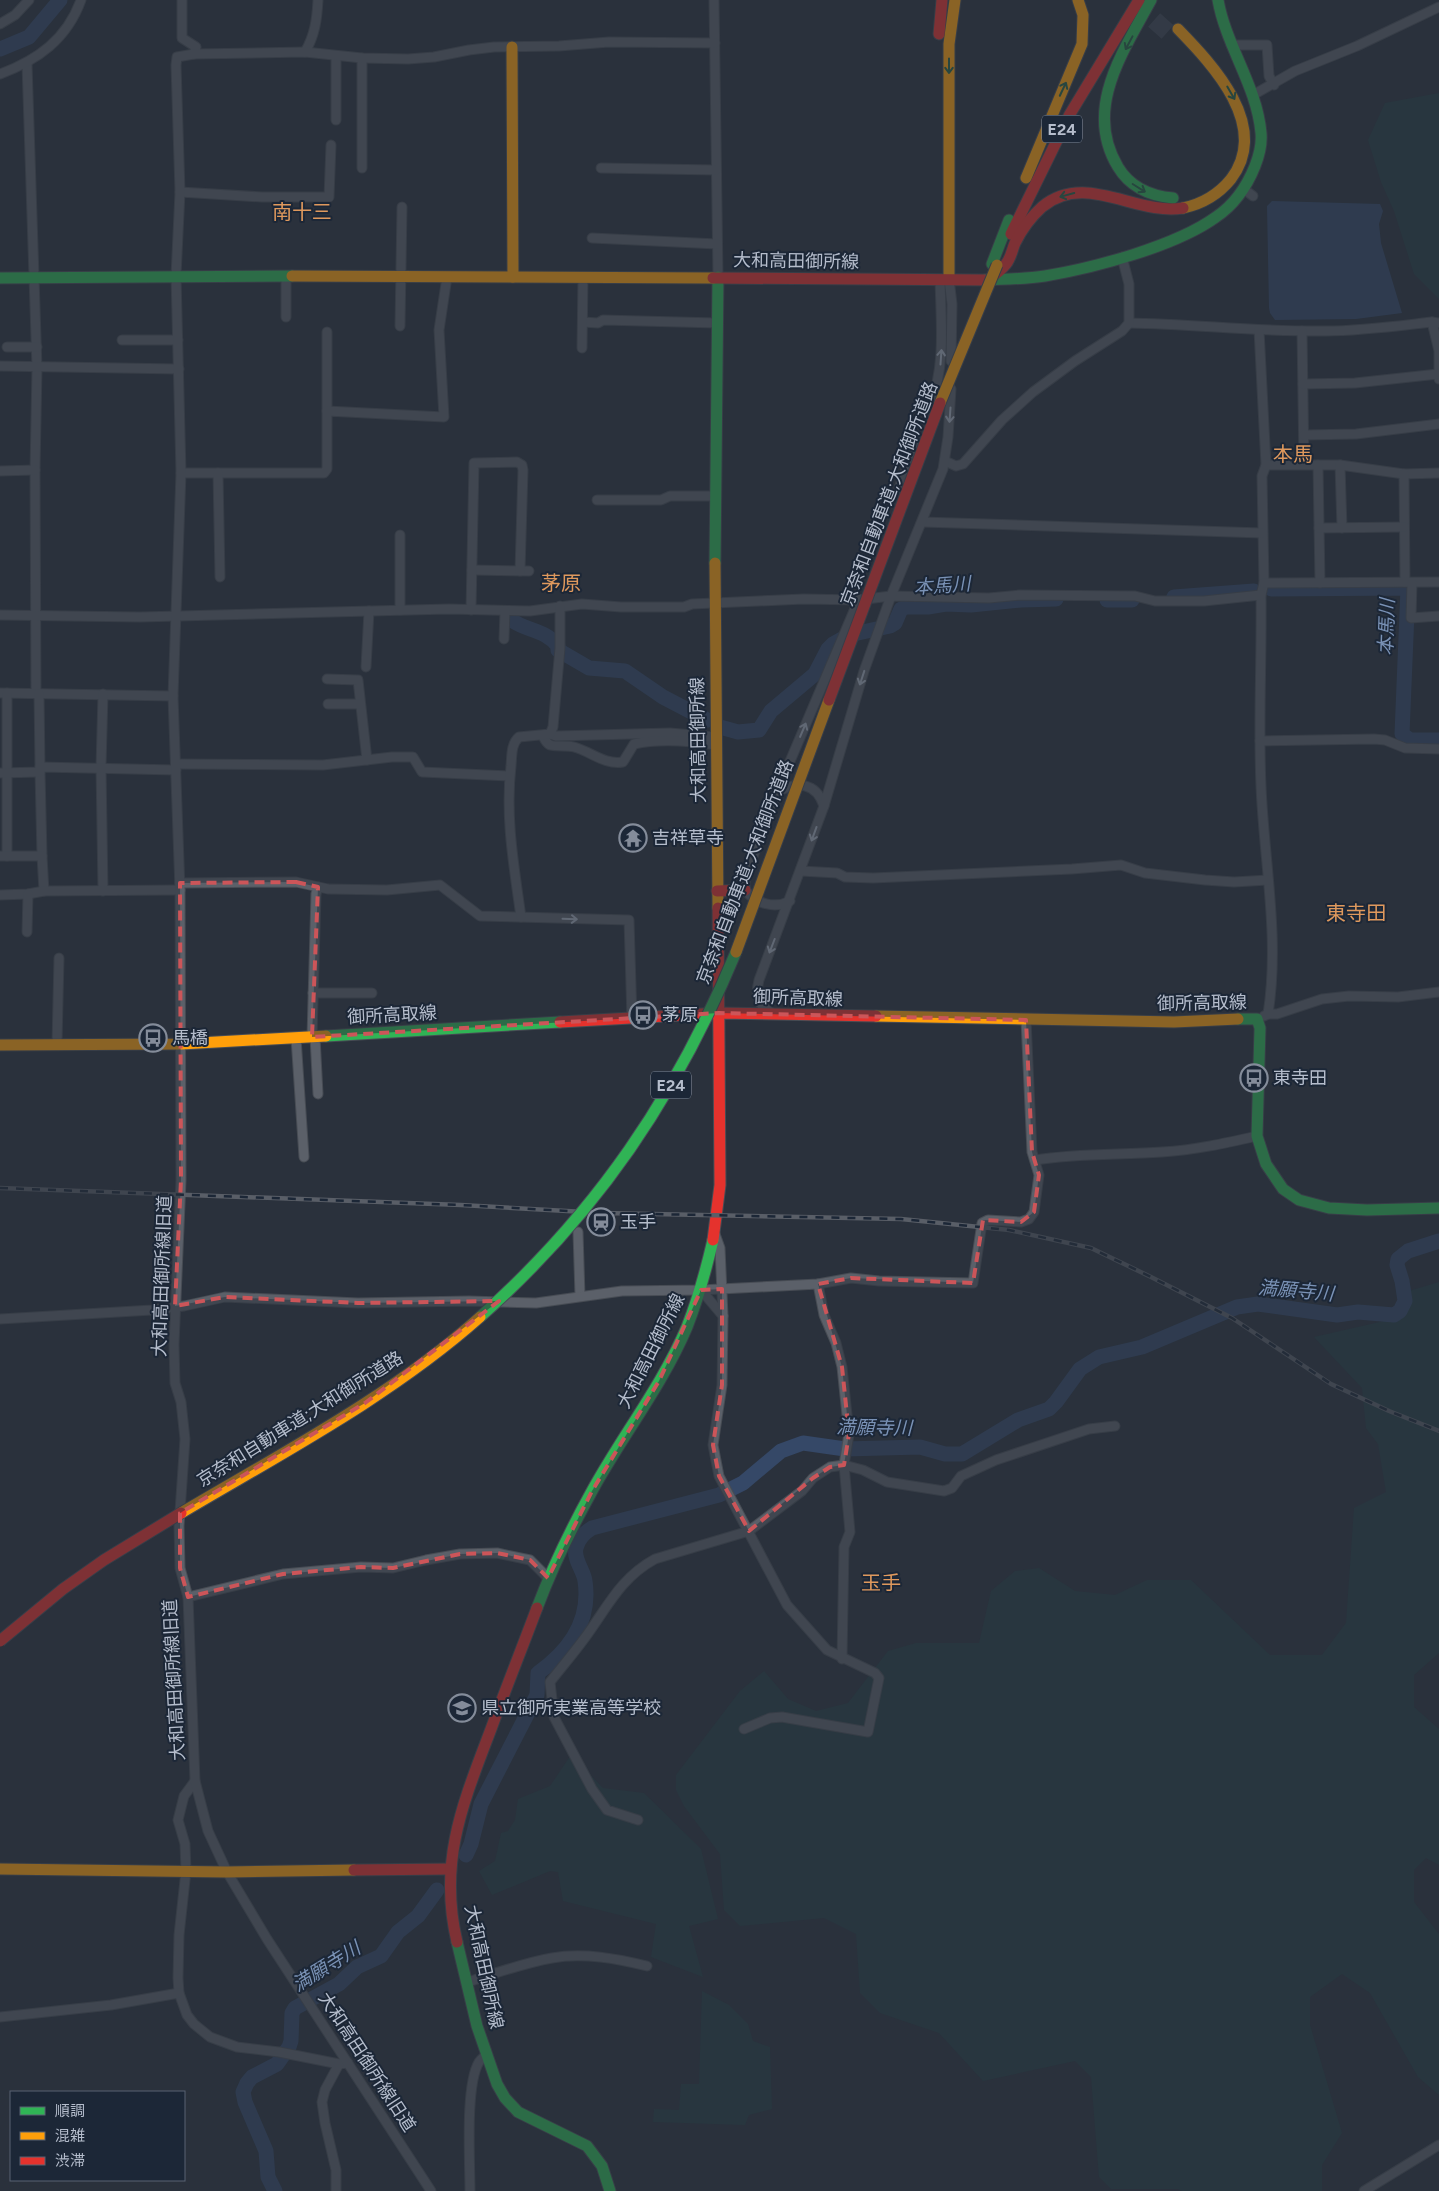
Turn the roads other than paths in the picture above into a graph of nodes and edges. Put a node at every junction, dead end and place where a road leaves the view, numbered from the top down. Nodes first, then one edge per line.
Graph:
1 (29, 0) edge
2 (81, 0) edge
3 (182, 0) edge
4 (318, 0) edge
5 (714, 0) edge
6 (955, 0) edge
7 (964, 0) edge
8 (1078, 0) edge
9 (1139, 0) edge
10 (1151, 0) edge
11 (1218, 0) edge
12 (941, 1) edge
13 (1439, 7) edge
14 (0, 24) edge
15 (715, 43) junction
16 (949, 44) junction
17 (1231, 45) junction
18 (512, 47) junction
19 (305, 52) junction
20 (194, 54) junction
21 (336, 56) junction
22 (362, 58) junction
23 (27, 64) junction
24 (0, 74) edge
25 (1274, 85) junction
26 (1253, 95) junction
27 (336, 120) dead end
28 (331, 145) dead end
29 (362, 168) dead end
30 (600, 168) dead end
31 (716, 170) junction
32 (180, 192) junction
33 (402, 207) dead end
34 (592, 238) dead end
35 (717, 244) junction
36 (1122, 257) junction
37 (998, 265) junction
38 (176, 276) junction
39 (286, 276) junction
40 (35, 277) junction
41 (400, 277) junction
42 (447, 277) junction
43 (513, 277) junction
44 (583, 277) junction
45 (718, 277) junction
46 (0, 278) edge
47 (944, 280) junction
48 (286, 317) dead end
49 (974, 319) junction
50 (583, 322) junction
51 (717, 323) junction
52 (1129, 323) junction
53 (1436, 323) edge
54 (400, 326) dead end
55 (1259, 330) junction
56 (1302, 331) junction
57 (328, 332) dead end
58 (122, 340) dead end
59 (178, 340) junction
60 (7, 347) dead end
61 (36, 347) junction
62 (582, 348) dead end
63 (1439, 352) edge
64 (0, 366) edge
65 (37, 368) junction
66 (179, 370) junction
67 (1438, 374) edge
68 (1439, 380) edge
69 (1303, 384) junction
70 (327, 412) junction
71 (1439, 424) edge
72 (1304, 434) junction
73 (945, 461) junction
74 (1304, 464) junction
75 (1266, 465) junction
76 (1318, 465) junction
77 (1340, 465) junction
78 (35, 470) junction
79 (0, 471) edge
80 (181, 473) junction
81 (218, 473) junction
82 (1439, 473) edge
83 (1404, 474) junction
84 (716, 496) junction
85 (597, 500) dead end
86 (922, 522) junction
87 (1404, 527) junction
88 (1319, 528) junction
89 (1342, 528) junction
90 (1262, 532) junction
91 (400, 535) dead end
92 (472, 570) junction
93 (220, 578) dead end
94 (1408, 582) junction
95 (1439, 582) edge
96 (1320, 583) junction
97 (1263, 589) junction
98 (891, 596) junction
99 (858, 600) junction
100 (714, 604) junction
101 (560, 606) junction
102 (400, 610) junction
103 (471, 610) junction
104 (369, 611) junction
105 (505, 611) junction
106 (0, 615) edge
107 (35, 615) junction
108 (175, 616) junction
109 (1439, 616) edge
110 (504, 639) dead end
111 (366, 667) dead end
112 (327, 678) dead end
113 (4, 693) edge
114 (38, 694) junction
115 (103, 694) junction
116 (174, 696) junction
117 (328, 704) dead end
118 (360, 704) junction
119 (546, 735) junction
120 (715, 741) junction
121 (1260, 741) junction
122 (1439, 749) edge
123 (367, 760) junction
124 (101, 767) junction
125 (176, 767) junction
126 (40, 770) junction
127 (4, 773) edge
128 (509, 776) junction
129 (777, 792) junction
130 (824, 806) junction
131 (4, 856) edge
132 (42, 856) junction
133 (801, 871) junction
134 (1268, 880) junction
135 (180, 886) junction
136 (318, 887) junction
137 (745, 890) junction
138 (44, 891) junction
139 (103, 891) junction
140 (717, 891) junction
141 (28, 894) junction
142 (0, 895) edge
143 (790, 901) junction
144 (521, 917) junction
145 (27, 932) dead end
146 (60, 958) dead end
147 (1439, 992) edge
148 (313, 993) junction
149 (372, 993) dead end
150 (719, 1013) junction
151 (774, 1014) junction
152 (1268, 1014) junction
153 (632, 1019) junction
154 (1257, 1019) junction
155 (1026, 1020) junction
156 (314, 1037) junction
157 (296, 1038) junction
158 (57, 1044) junction
159 (181, 1044) junction
160 (0, 1045) edge
161 (318, 1094) dead end
162 (1258, 1136) junction
163 (304, 1157) dead end
164 (1035, 1160) junction
165 (1439, 1208) edge
166 (578, 1232) dead end
167 (715, 1234) junction
168 (818, 1284) junction
169 (722, 1289) junction
170 (701, 1290) junction
171 (580, 1296) junction
172 (175, 1306) junction
173 (723, 1316) junction
174 (0, 1319) edge
175 (1115, 1426) dead end
176 (844, 1465) junction
177 (749, 1531) junction
178 (548, 1578) junction
179 (188, 1598) junction
180 (0, 1641) edge
181 (842, 1659) junction
182 (744, 1729) dead end
183 (195, 1781) junction
184 (638, 1820) dead end
185 (0, 1869) edge
186 (450, 1870) junction
187 (186, 1871) junction
188 (227, 1872) junction
189 (647, 1966) dead end
190 (468, 1982) junction
191 (179, 1993) junction
192 (0, 2017) edge
193 (487, 2054) junction
194 (343, 2064) junction
195 (1439, 2146) edge
196 (336, 2191) edge
197 (431, 2191) edge
198 (470, 2191) edge
199 (610, 2191) edge
200 (1364, 2191) edge

1 - 14 street
2 - 23 street
3 - 20 street
4 - 19 street
5 - 15 street
6 - 16 main road
7 - 16 main road
37 -> 8 main road
9 - 37 main road, 京奈和自動車道;大和御所道路 / E24
10 -> 37 main road
11 - 17 main road, 大和高田御所線
12 - 47 main road
13 - 25 street
15 - 18 street
15 - 31 street
16 -> 47 main road
17 - 25 street
17 - 26 main road, 大和高田御所線
18 - 22 street
18 - 43 main road
19 - 20 street
19 - 21 street
20 - 32 street, 大和高田御所線旧道
21 - 22 street
21 - 27 street
22 - 29 street
23 - 24 street
23 - 40 street
25 - 26 street
26 - 36 main road, 大和高田御所線
28 - 32 street
30 - 31 street
31 - 35 street
32 - 38 street, 大和高田御所線旧道
33 - 41 street
34 - 35 street
35 - 45 street
36 - 47 main road, 大和高田御所線
36 - 52 street
37 - 49 main road, bridge
37 - 49 main road, 京奈和自動車道;大和御所道路 / E24, bridge
38 - 39 main road
38 - 40 main road
38 - 59 street, 大和高田御所線旧道
39 - 41 main road
39 - 48 street
40 - 46 main road
40 - 61 street
41 - 42 main road
41 - 54 street
42 - 43 main road
42 - 70 street
43 - 44 main road
44 - 45 main road
44 - 50 street
45 - 47 main road, 大和高田御所線
45 - 51 main road, 大和高田御所線
47 -> 73 street
99 -> 47 street
49 - 180 main road, 京奈和自動車道;大和御所道路 / E24, bridge
50 - 51 street
50 - 62 street
51 - 84 main road, 大和高田御所線
52 - 55 street
52 - 73 street
53 - 56 street
53 - 63 street
55 - 56 street
55 - 75 street
56 - 69 street
57 - 70 street
58 - 59 street
59 - 66 street, 大和高田御所線旧道
60 - 61 street
61 - 65 street
63 - 67 street
64 - 65 street
65 - 66 street
65 - 78 street
66 - 80 street, 大和高田御所線旧道
67 - 68 street
67 - 69 street
69 - 72 street
70 - 81 street
71 - 72 street
72 - 74 street
73 - 86 street
74 - 75 street
74 - 76 street
75 - 90 street
76 - 77 street
76 - 88 street
77 - 83 street
77 - 89 street
78 - 79 street
78 - 107 street
80 - 81 street
80 - 108 street, 大和高田御所線旧道
81 - 93 street
82 - 83 street
83 - 87 street
84 - 85 street
84 - 100 main road, 大和高田御所線
86 - 90 street
86 - 98 street
87 - 89 street
87 - 94 street
88 - 89 street
88 - 96 street
90 - 97 street
91 - 102 street
92 - 92 street
92 - 103 street
94 - 95 street
94 - 96 street
94 - 109 street
96 - 97 street
97 - 98 street
97 - 121 street
98 - 99 street
98 -> 130 street
99 - 100 street
129 -> 99 street
100 - 101 street
100 - 120 main road, 大和高田御所線
101 - 105 street
101 - 119 street
102 - 103 street
102 - 104 street
103 - 105 street
104 - 108 street
104 - 111 street
105 - 110 street
106 - 107 street
107 - 108 street
107 - 114 street
108 - 116 street, 大和高田御所線旧道
112 - 118 street
113 - 114 street
113 - 127 street
114 - 115 street
114 - 126 street
115 - 116 street
115 - 124 street
116 - 125 street, 大和高田御所線旧道
117 - 118 street
118 - 123 street
119 - 120 street
119 - 120 street
119 - 128 street
120 - 140 main road, 大和高田御所線
121 - 122 street
121 - 134 street
123 - 125 street
123 - 128 street
124 - 125 street
124 - 126 street
124 - 139 street
125 - 135 street, 大和高田御所線旧道
126 - 127 street
126 - 132 street
127 - 131 street
128 - 144 street
129 - 130 street
129 - 137 street
130 -> 133 street
131 - 132 street
132 - 138 street
133 - 134 street
133 - 143 street
134 - 152 street
135 - 136 street
135 - 139 street
135 - 159 street, 大和高田御所線旧道
136 - 144 street
136 - 148 street
137 - 140 main road
137 - 143 street
138 - 139 street
138 - 141 street
140 - 150 main road, 大和高田御所線
141 - 142 street
141 - 145 street
143 -> 151 street
144 -> 153 street
146 - 158 street
147 - 152 street
148 - 149 street
148 - 156 street
150 - 151 main road, 御所高取線
150 - 153 main road, 御所高取線
150 - 167 main road, 大和高田御所線
151 - 155 main road, 御所高取線
152 - 154 street
153 - 156 main road, 御所高取線
154 - 155 main road, 御所高取線
154 - 162 main road, 御所高取線
155 - 164 street
156 - 157 main road, 御所高取線
156 - 161 street
157 - 159 main road, 御所高取線
157 - 163 street
158 - 159 main road, 御所高取線
158 - 160 main road, 御所高取線
159 - 172 street, 大和高田御所線旧道
162 - 164 street
162 - 165 main road, 御所高取線
164 - 168 street
166 - 171 street
167 - 169 street
167 - 170 main road, 大和高田御所線
168 - 169 street
168 - 176 street
169 - 170 street
169 - 173 street
170 - 171 street
170 - 173 street
170 - 178 main road, 大和高田御所線
171 - 172 street
172 - 174 street
172 - 179 street, 大和高田御所線旧道
173 - 177 street
175 - 176 street
176 - 177 street
176 - 181 street
177 - 181 street
177 - 184 street
178 - 179 street
178 - 186 main road, 大和高田御所線
179 - 183 street, 大和高田御所線旧道
181 - 182 street
183 - 187 street
183 - 188 street, 大和高田御所線旧道
185 - 187 main road
186 - 188 main road
186 - 190 main road, 大和高田御所線
187 - 188 main road
187 - 191 street
188 - 194 street, 大和高田御所線旧道
189 - 190 street
190 - 193 main road, 大和高田御所線
191 - 192 street
191 - 194 street
193 - 198 street
193 - 199 main road, 大和高田御所線
194 - 196 street
194 - 197 street, 大和高田御所線旧道
195 - 200 street

